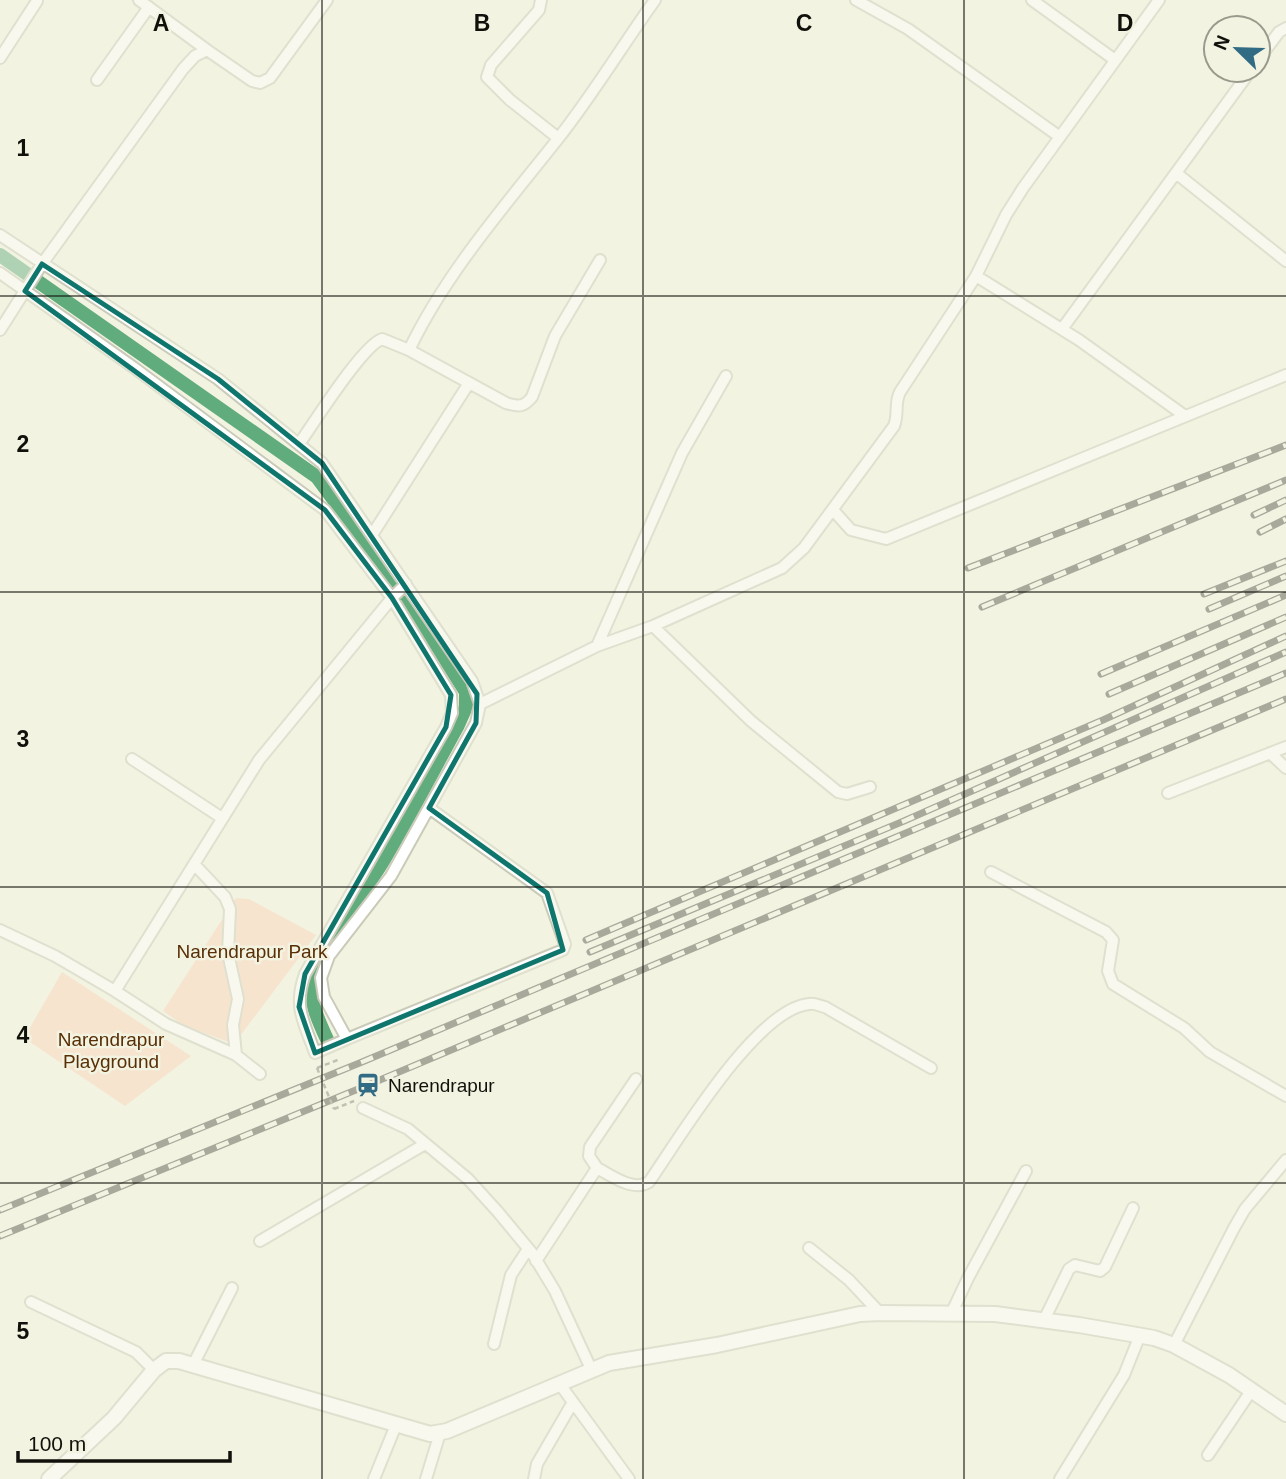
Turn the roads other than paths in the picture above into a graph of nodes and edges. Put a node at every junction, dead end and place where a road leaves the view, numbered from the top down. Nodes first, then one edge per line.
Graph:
1 (139, 0) edge
2 (327, 0) edge
3 (541, 0) edge
4 (655, 0) edge
5 (856, 0) edge
6 (1031, 0) edge
7 (1159, 0) edge
8 (37, 1) edge
9 (149, 7) junction
10 (1286, 28) edge
11 (1272, 41) edge
12 (207, 50) junction
13 (0, 58) edge
14 (1115, 60) junction
15 (97, 80) dead end
16 (1241, 84) edge
17 (1059, 136) junction
18 (558, 138) junction
19 (1176, 173) junction
20 (0, 235) edge
21 (600, 260) dead end
22 (1286, 261) edge
23 (39, 268) junction
24 (0, 273) edge
25 (976, 276) junction
26 (27, 287) junction
27 (1062, 329) junction
28 (0, 330) edge
29 (409, 350) junction
30 (1286, 375) edge
31 (726, 376) dead end
32 (469, 383) junction
33 (1185, 416) junction
34 (299, 444) junction
35 (833, 510) junction
36 (372, 535) junction
37 (406, 584) junction
38 (392, 598) junction
39 (653, 626) junction
40 (597, 646) junction
41 (480, 704) junction
42 (1286, 747) edge
43 (1270, 753) junction
44 (132, 759) dead end
45 (1286, 768) edge
46 (870, 787) dead end
47 (1168, 793) dead end
48 (429, 808) junction
49 (222, 818) junction
50 (195, 865) junction
51 (991, 872) dead end
52 (0, 930) edge
53 (115, 990) junction
54 (347, 1039) junction
55 (236, 1055) junction
56 (930, 1068) dead end
57 (260, 1074) dead end
58 (636, 1079) dead end
59 (1286, 1096) edge
60 (360, 1104) road end
61 (425, 1144) junction
62 (1286, 1160) edge
63 (597, 1168) junction
64 (1026, 1171) dead end
65 (1133, 1208) dead end
66 (260, 1241) dead end
67 (809, 1248) dead end
68 (528, 1249) junction
69 (536, 1261) junction
70 (232, 1288) dead end
71 (31, 1302) dead end
72 (952, 1312) junction
73 (880, 1313) junction
74 (1044, 1320) junction
75 (1140, 1335) junction
76 (494, 1344) dead end
77 (1174, 1345) junction
78 (193, 1365) junction
79 (154, 1370) junction
80 (592, 1371) junction
81 (559, 1383) junction
82 (1251, 1391) junction
83 (573, 1402) junction
84 (1286, 1414) edge
85 (396, 1425) junction
86 (440, 1433) junction
87 (1208, 1455) dead end
88 (49, 1479) edge
89 (374, 1479) edge
90 (426, 1479) edge
91 (534, 1479) edge
92 (629, 1479) edge
93 (1060, 1479) edge

1 - 9 street
2 - 12 street
3 - 18 street
4 - 18 street
5 - 17 street
6 - 14 street
7 - 14 street
8 - 13 street
9 - 12 street
9 - 15 street
10 - 11 street
12 - 23 street
14 - 17 street
16 - 19 street
17 - 25 street
18 - 29 street
19 - 22 street
19 - 27 street
20 - 23 street
21 - 32 street
23 - 26 street
23 - 34 street
24 - 26 street
25 - 27 street
25 - 35 street
26 - 28 street
26 - 38 street
27 - 33 street
29 - 32 street
29 - 34 street
30 - 33 street
31 - 40 street
32 - 36 street
33 - 35 street
34 - 36 street
35 - 39 street
36 - 37 street
37 - 38 street
37 - 41 street
38 - 49 street
38 - 54 street
39 - 40 street
39 - 46 street
40 - 41 street
41 - 48 street
42 - 43 street
43 - 45 street
43 - 47 street
44 - 49 street
48 - 54 street
48 - 54 street
49 - 50 street
50 - 53 street
50 - 55 street
51 - 59 street
52 - 53 street
53 - 55 street
55 - 57 street
56 - 63 street
58 - 63 street
60 - 61 street
61 - 66 street
61 - 68 street
62 - 77 street
63 - 69 street
64 - 72 street
65 - 74 street
67 - 73 street
68 - 69 street
68 - 76 street
69 - 80 street
70 - 78 street
71 - 79 street
72 - 73 street
72 - 74 street
73 - 80 street
74 - 75 street
75 - 77 street
75 - 93 street
77 - 82 street
78 - 79 street
78 - 85 street
79 - 88 street
80 - 81 street
81 - 83 street
81 - 86 street
82 - 84 street
82 - 87 street
83 - 91 street
83 - 92 street
85 - 86 street
85 - 89 street
86 - 90 street

